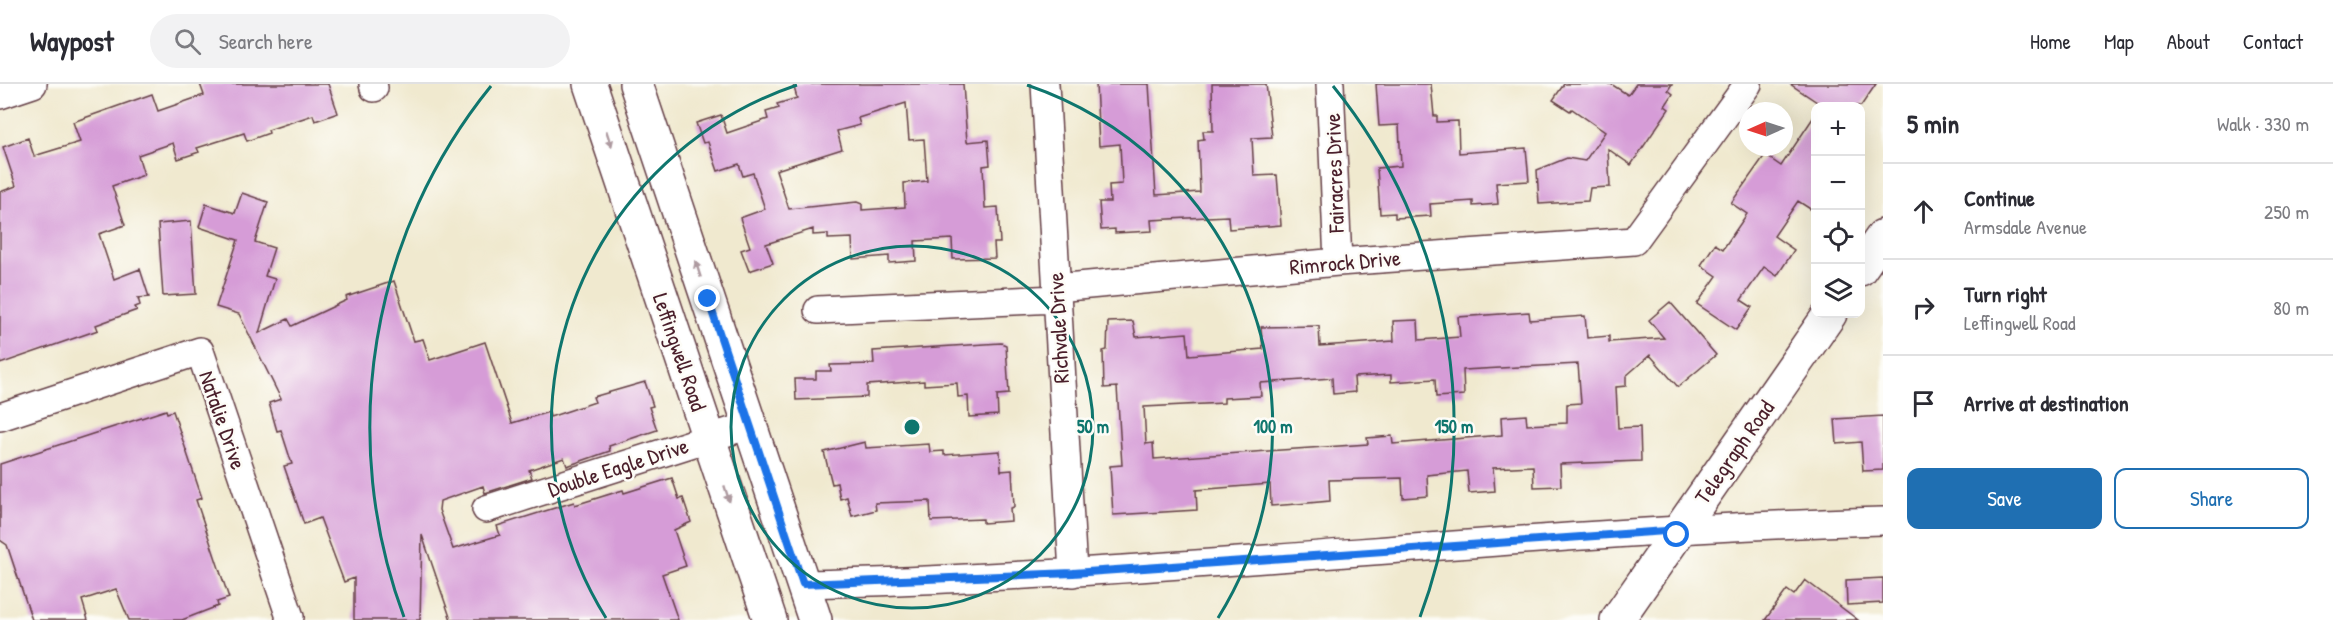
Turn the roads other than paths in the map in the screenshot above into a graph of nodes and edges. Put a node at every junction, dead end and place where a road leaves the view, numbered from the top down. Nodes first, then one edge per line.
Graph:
1 (33, 84) edge
2 (590, 84) edge
3 (636, 84) edge
4 (1045, 84) edge
5 (1330, 84) edge
6 (1738, 88) edge
7 (0, 95) edge
8 (1883, 236) edge
9 (1338, 261) junction
10 (1863, 264) edge
11 (1056, 293) junction
12 (818, 310) dead end
13 (1827, 318) edge
14 (0, 417) edge
15 (750, 425) junction
16 (709, 438) junction
17 (486, 509) dead end
18 (1883, 521) edge
19 (1680, 530) junction
20 (1073, 573) junction
21 (803, 584) junction
22 (289, 620) edge
23 (770, 620) edge
24 (815, 620) edge
25 (1617, 620) edge

1 - 7 street
2 -> 16 main road, Leffingwell Road
15 -> 3 main road, Leffingwell Road
4 - 11 street, Richvale Drive
5 - 9 street, Fairacres Drive
6 - 9 street, Rimrock Drive
8 - 10 main road
9 - 11 street, Rimrock Drive
11 - 12 street, Rimrock Drive
11 - 20 street, Richvale Drive
13 - 19 main road, Telegraph Road
14 - 22 street, Natalie Drive
15 - 16 street, Double Eagle Drive
15 - 21 main road, Leffingwell Road
16 - 17 street, Double Eagle Drive
16 -> 23 main road, Leffingwell Road
18 - 19 street
19 - 20 street
19 - 25 main road, Telegraph Road
20 - 21 street
21 - 24 main road, Leffingwell Road

